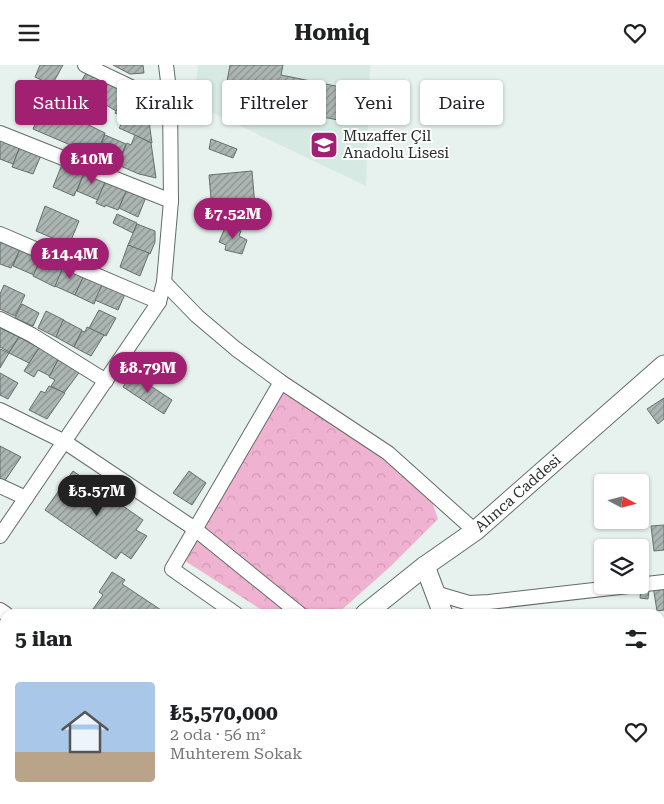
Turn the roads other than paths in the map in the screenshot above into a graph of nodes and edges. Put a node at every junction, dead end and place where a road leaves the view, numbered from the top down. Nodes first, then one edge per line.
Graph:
1 (85, 65) edge
2 (166, 65) edge
3 (117, 80) edge
4 (167, 80) edge
5 (170, 125) edge
6 (0, 133) edge
7 (171, 201) junction
8 (0, 234) edge
9 (164, 282) junction
10 (159, 302) junction
11 (0, 319) edge
12 (664, 365) edge
13 (106, 381) junction
14 (281, 382) junction
15 (0, 410) edge
16 (65, 442) junction
17 (0, 486) edge
18 (26, 499) junction
19 (195, 529) junction
20 (475, 531) junction
21 (0, 536) edge
22 (425, 566) junction
23 (664, 582) edge
24 (435, 593) junction
25 (229, 609) edge
26 (294, 609) edge
27 (371, 609) edge
28 (441, 609) edge

1 - 3 street
2 - 4 street
5 - 7 street
6 - 7 street
7 - 9 street
8 - 10 street
9 - 10 street
9 - 14 street
10 - 13 street
11 - 13 street
12 - 20 street, Alınca Caddesi
13 - 16 street
14 - 19 street
14 - 20 street
15 - 16 street
16 - 18 street
16 - 19 street
17 - 18 street
18 - 21 street
19 - 25 street
19 - 26 street
20 - 22 street, Alınca Caddesi
22 - 24 street
22 - 27 street, Alınca Caddesi
23 - 24 street
24 - 28 street

